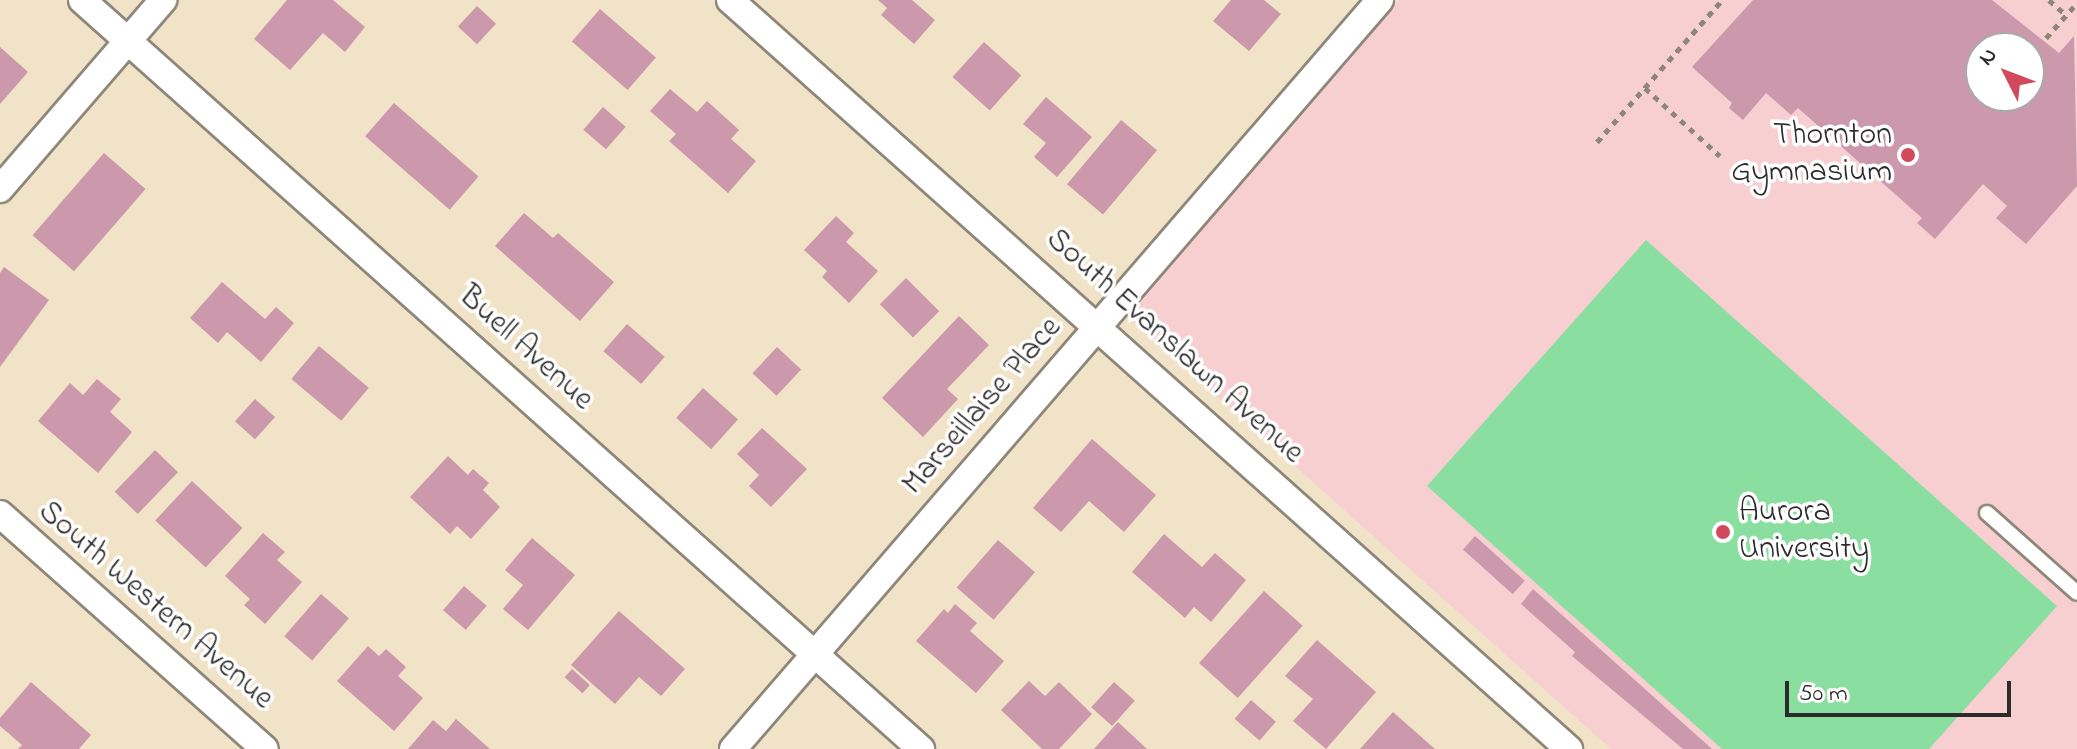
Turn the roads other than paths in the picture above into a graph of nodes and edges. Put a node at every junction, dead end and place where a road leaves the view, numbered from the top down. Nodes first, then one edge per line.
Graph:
1 (82, 0) edge
2 (163, 0) edge
3 (730, 0) edge
4 (1380, 0) edge
5 (128, 41) junction
6 (0, 189) edge
7 (1099, 324) junction
8 (1987, 513) dead end
9 (0, 514) edge
10 (2077, 593) edge
11 (815, 654) junction
12 (265, 749) edge
13 (733, 749) edge
14 (921, 749) edge
15 (1569, 749) edge

1 - 5 street, Buell Avenue
2 - 5 street
3 - 7 street, South Evanslawn Avenue
4 - 7 street, Marseillaise Place
5 - 6 street
5 - 11 street, Buell Avenue
7 - 11 street, Marseillaise Place
7 - 15 street, South Evanslawn Avenue
8 - 10 lane
9 - 12 street, South Western Avenue
11 - 13 street, Marseillaise Place
11 - 14 street, Buell Avenue

